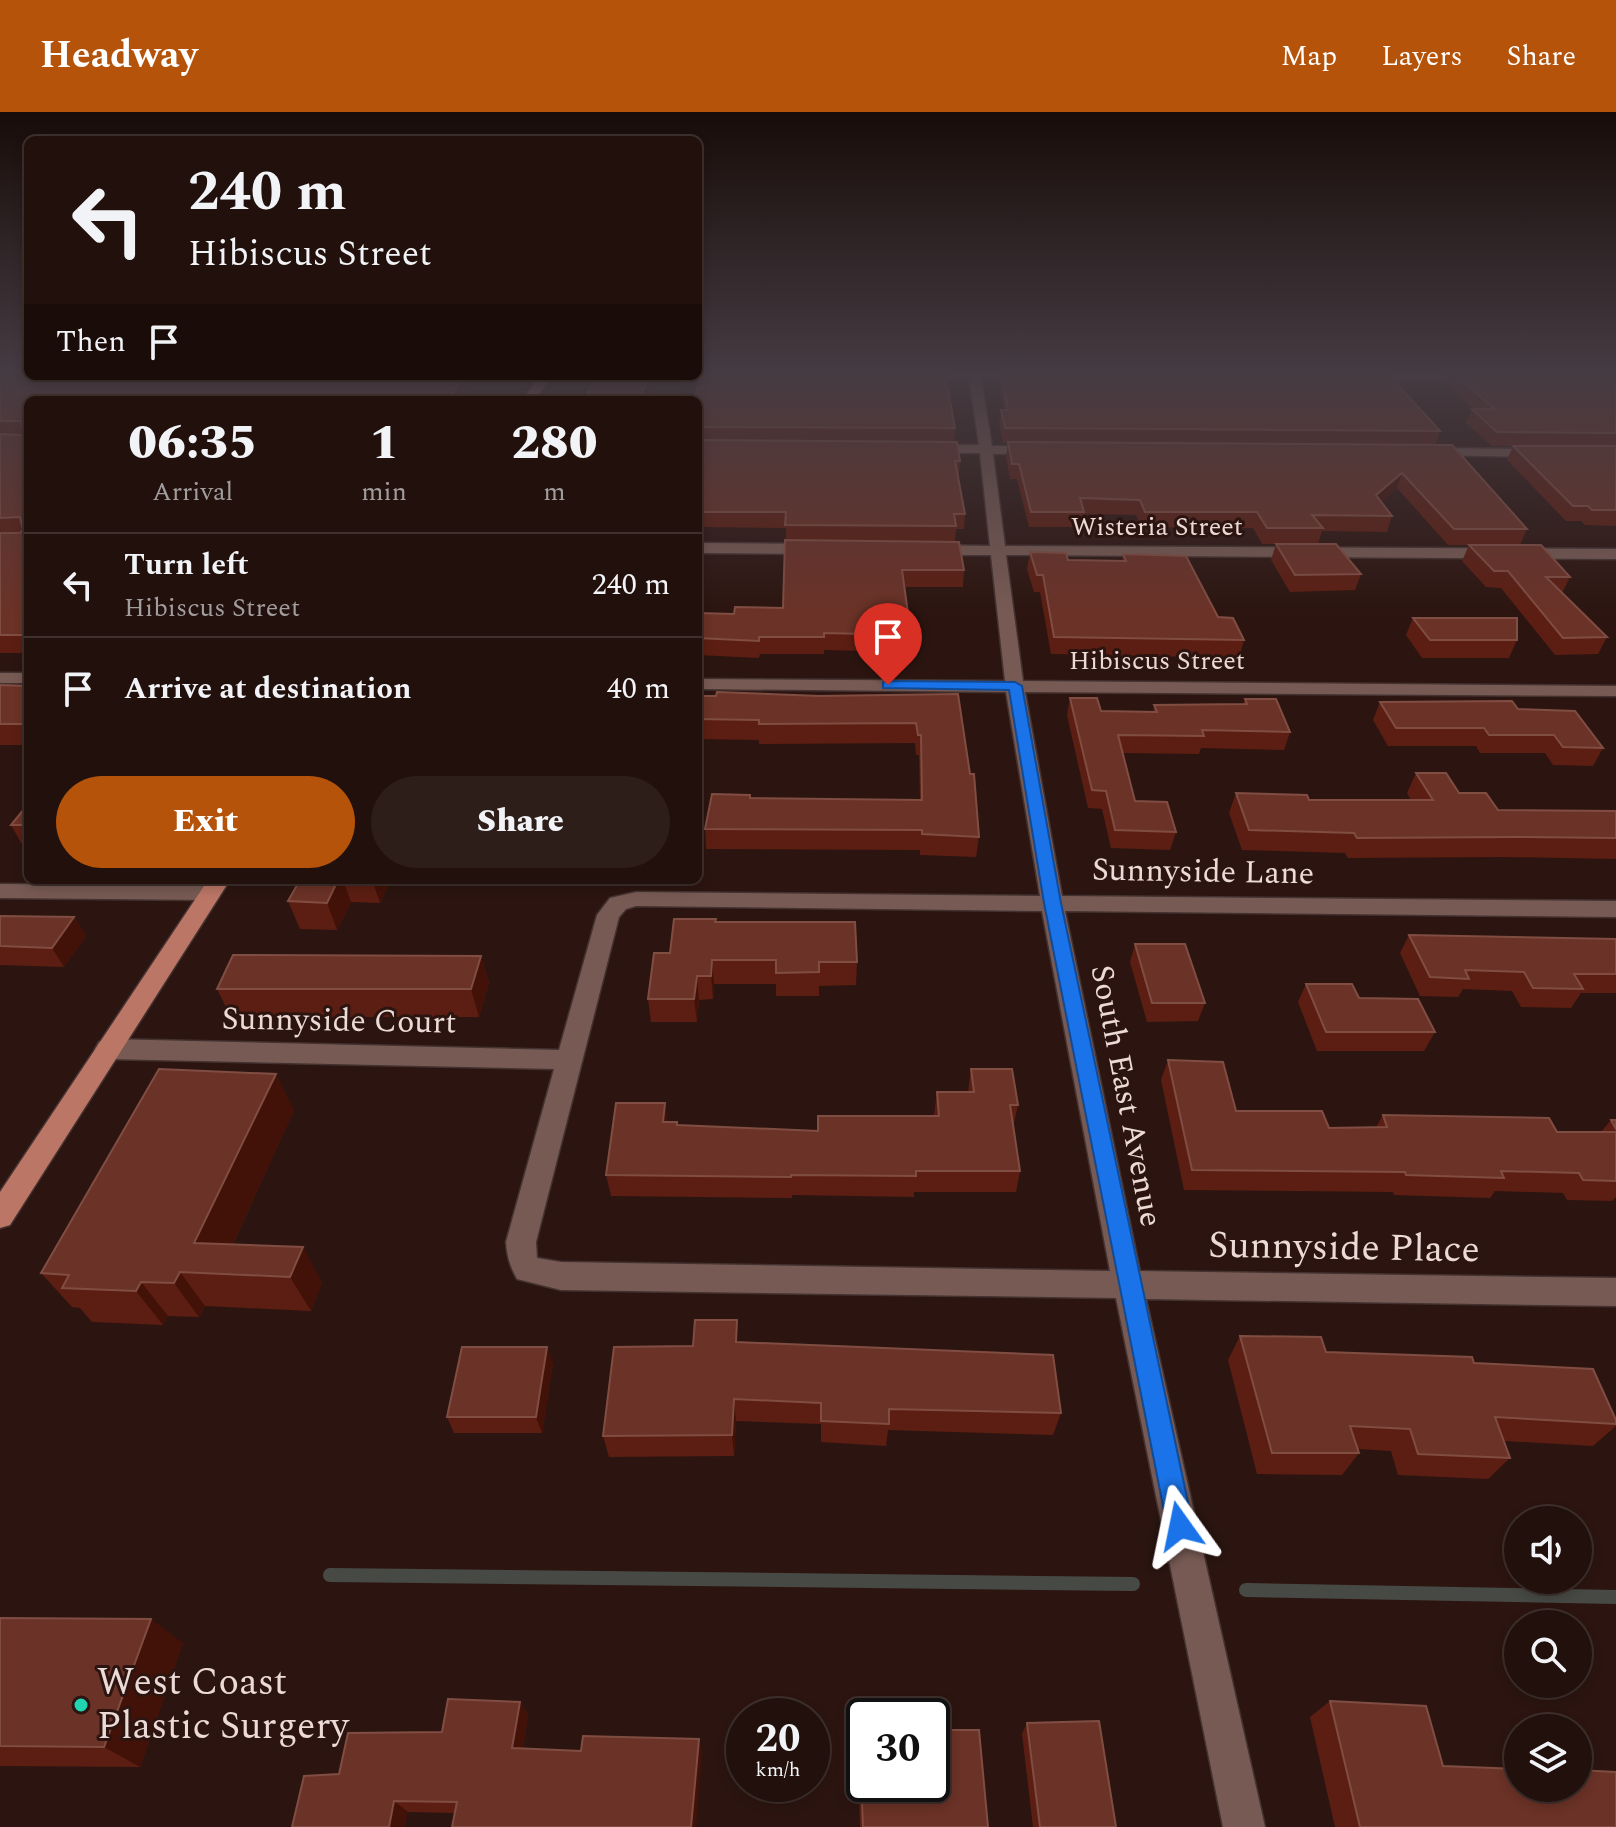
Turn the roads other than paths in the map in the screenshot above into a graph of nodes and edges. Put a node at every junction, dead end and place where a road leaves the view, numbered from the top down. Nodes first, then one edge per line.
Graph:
1 (988, 453) edge
2 (702, 548) edge
3 (840, 549) edge
4 (918, 550) edge
5 (997, 550) junction
6 (1616, 554) edge
7 (0, 678) edge
8 (24, 678) edge
9 (702, 684) edge
10 (1015, 686) junction
11 (1616, 691) edge
12 (214, 887) edge
13 (0, 891) edge
14 (1052, 903) junction
15 (1616, 909) edge
16 (108, 1049) junction
17 (569, 1060) junction
18 (0, 1216) edge
19 (1129, 1286) junction
20 (1616, 1292) edge
21 (1244, 1827) edge

1 - 5 street, South East Avenue
2 - 3 street
4 - 5 street, Wisteria Street
5 - 6 street, Wisteria Street
5 - 10 street, South East Avenue
7 - 8 street
9 - 10 street, Hibiscus Street
10 - 11 street, Hibiscus Street
10 - 14 street, South East Avenue
12 - 13 street
12 - 16 main road
14 - 15 street, Sunnyside Lane
14 - 17 street, Sunnyside Lane
14 - 19 street, South East Avenue
16 - 17 street, Sunnyside Court
16 - 18 main road
17 - 19 street, Sunnyside Place
19 - 20 street, Sunnyside Place
19 - 21 street, South East Avenue

